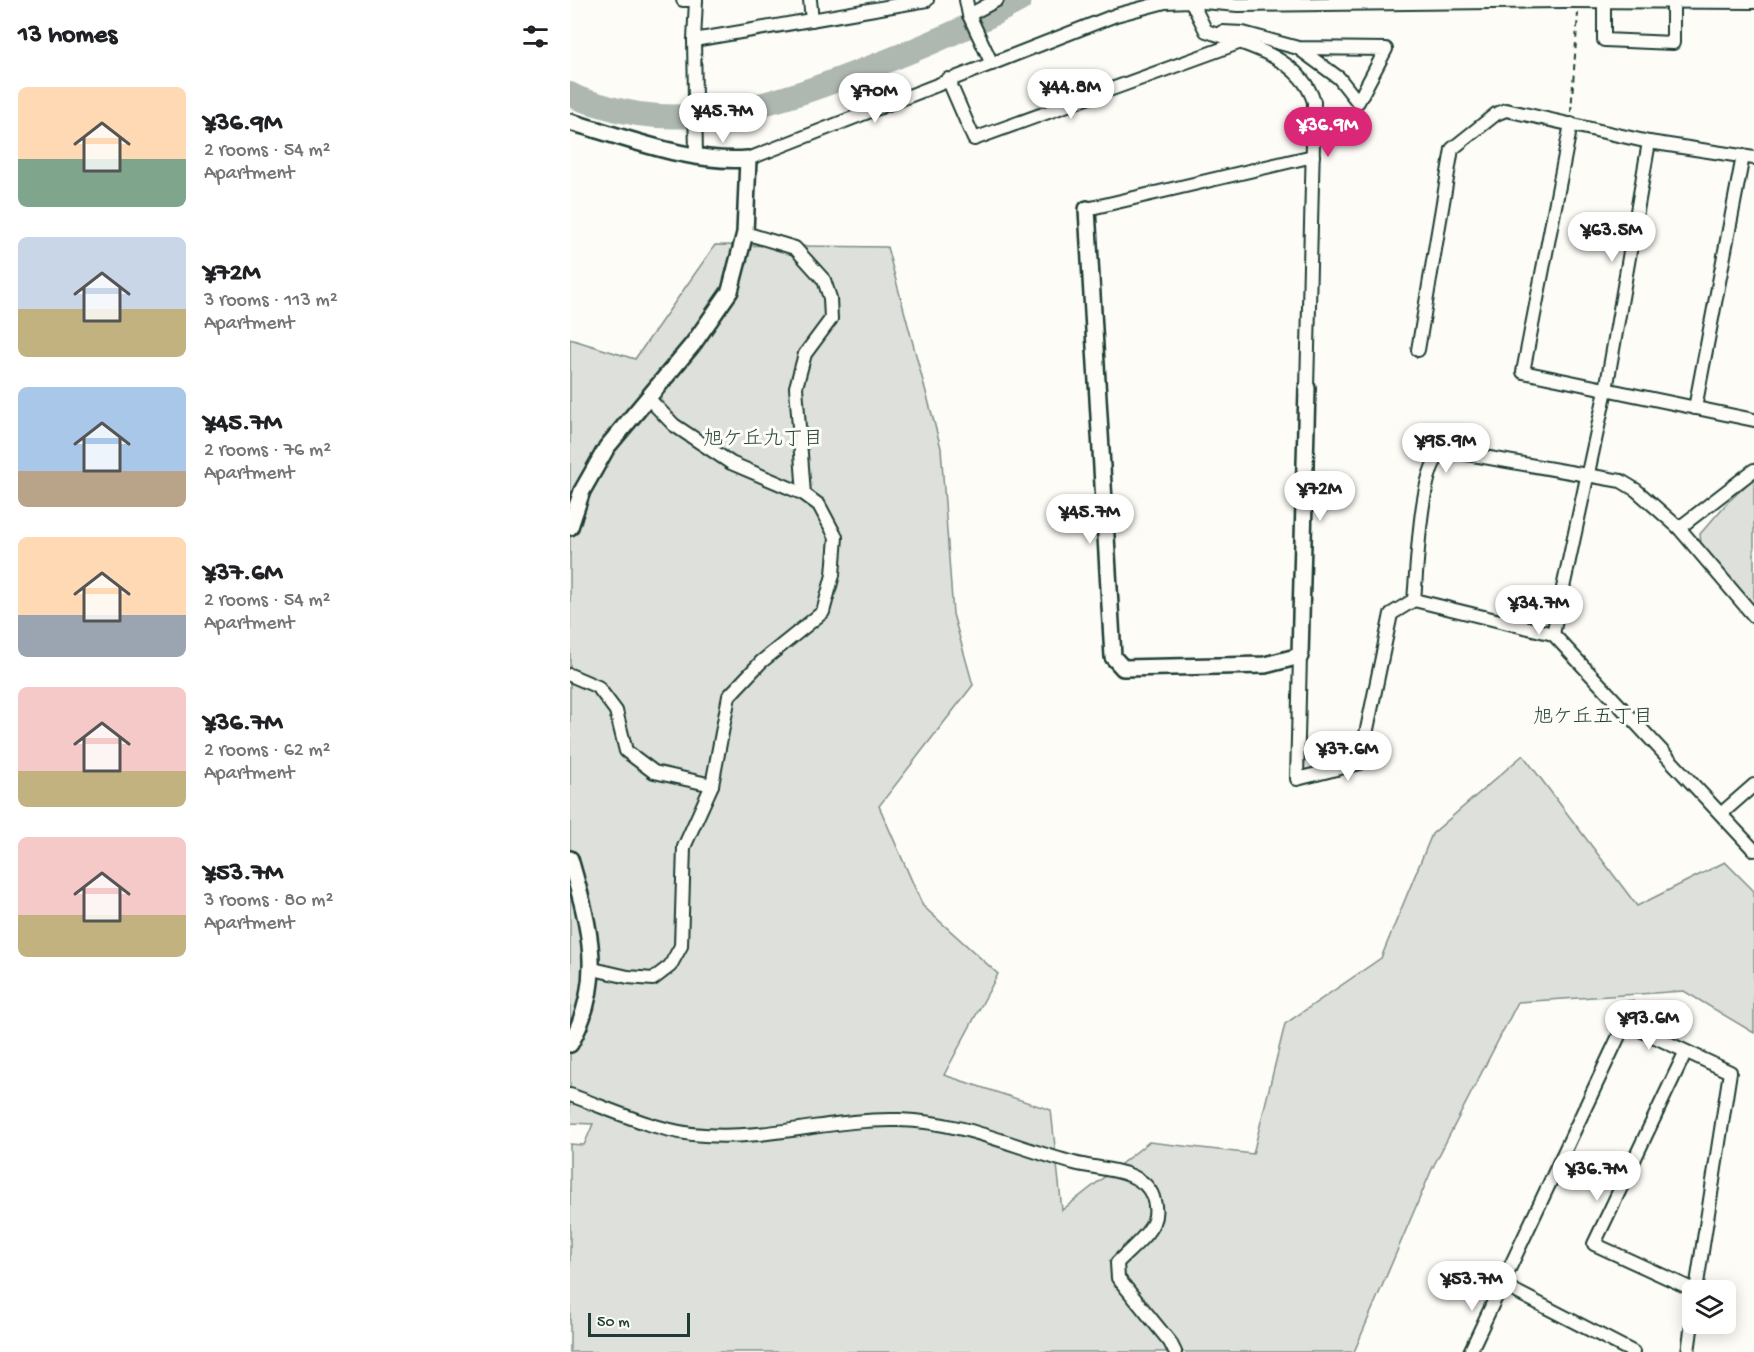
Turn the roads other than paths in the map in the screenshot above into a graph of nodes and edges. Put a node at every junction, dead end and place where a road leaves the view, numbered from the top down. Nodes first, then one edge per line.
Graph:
1 (683, 0) edge
2 (696, 0) edge
3 (810, 0) edge
4 (927, 0) edge
5 (966, 0) edge
6 (997, 0) edge
7 (1564, 0) edge
8 (1165, 1) edge
9 (1191, 1) edge
10 (1334, 2) edge
11 (1398, 2) edge
12 (1604, 2) junction
13 (1673, 2) junction
14 (1754, 2) edge
15 (878, 4) edge
16 (969, 15) junction
17 (812, 20) junction
18 (1206, 31) junction
19 (694, 40) junction
20 (1241, 42) junction
21 (1298, 48) junction
22 (992, 64) junction
23 (948, 79) junction
24 (570, 122) edge
25 (1571, 124) junction
26 (1649, 142) junction
27 (696, 156) junction
28 (1313, 156) junction
29 (1749, 157) edge
30 (748, 159) junction
31 (1087, 209) joint
32 (745, 233) junction
33 (1418, 350) dead end
34 (1307, 388) joint
35 (1606, 390) junction
36 (649, 399) junction
37 (1695, 408) junction
38 (1754, 420) edge
39 (1754, 470) edge
40 (1588, 474) junction
41 (804, 494) junction
42 (570, 527) edge
43 (1679, 528) junction
44 (1414, 600) junction
45 (1754, 616) edge
46 (1553, 634) junction
47 (1300, 656) junction
48 (570, 675) edge
49 (712, 785) junction
50 (1754, 785) edge
51 (1722, 813) junction
52 (1754, 850) edge
53 (570, 859) edge
54 (593, 969) junction
55 (1629, 1008) dead end
56 (1625, 1023) junction
57 (570, 1044) edge
58 (1685, 1053) junction
59 (570, 1095) edge
60 (1697, 1280) edge
61 (1501, 1284) junction
62 (1682, 1284) edge
63 (1690, 1334) edge
64 (1175, 1352) edge
65 (1470, 1352) edge
66 (1634, 1352) edge
67 (1688, 1352) edge

1 - 2 street
2 - 19 street
3 - 17 street
4 - 15 street
5 - 16 street
6 - 16 street
7 - 11 street
7 - 12 street
8 - 9 street
8 - 22 street
9 - 10 street
9 - 18 street
10 - 11 street
12 - 13 street
12 - 13 street
13 - 14 street
15 - 17 street
16 - 22 street
17 - 19 street
18 - 20 street
18 - 21 street
19 - 27 street
20 - 23 street
20 - 28 street
21 - 21 street
22 - 23 street
23 - 30 street
24 - 27 street
25 - 26 street
25 - 33 street
25 - 35 street
26 - 29 street
26 - 35 street
27 - 30 street
28 - 31 street
28 - 34 street
29 - 37 street
30 - 32 street
31 - 47 street
32 - 36 street
32 - 41 street
34 - 47 street
35 - 37 street
35 - 40 street
36 - 41 street
36 - 42 street
37 - 38 street
39 - 43 street
40 - 43 street
40 - 44 street
40 - 46 street
41 - 49 street
43 - 45 street
44 - 46 street
44 - 47 street
46 - 51 street
48 - 49 street
49 - 54 street
50 - 51 street
51 - 52 street
53 - 54 street
54 - 57 street
55 - 56 street
56 - 58 street
56 - 61 street
58 - 60 street
58 - 62 street
59 - 64 street
61 - 65 street
61 - 66 street
63 - 67 street

